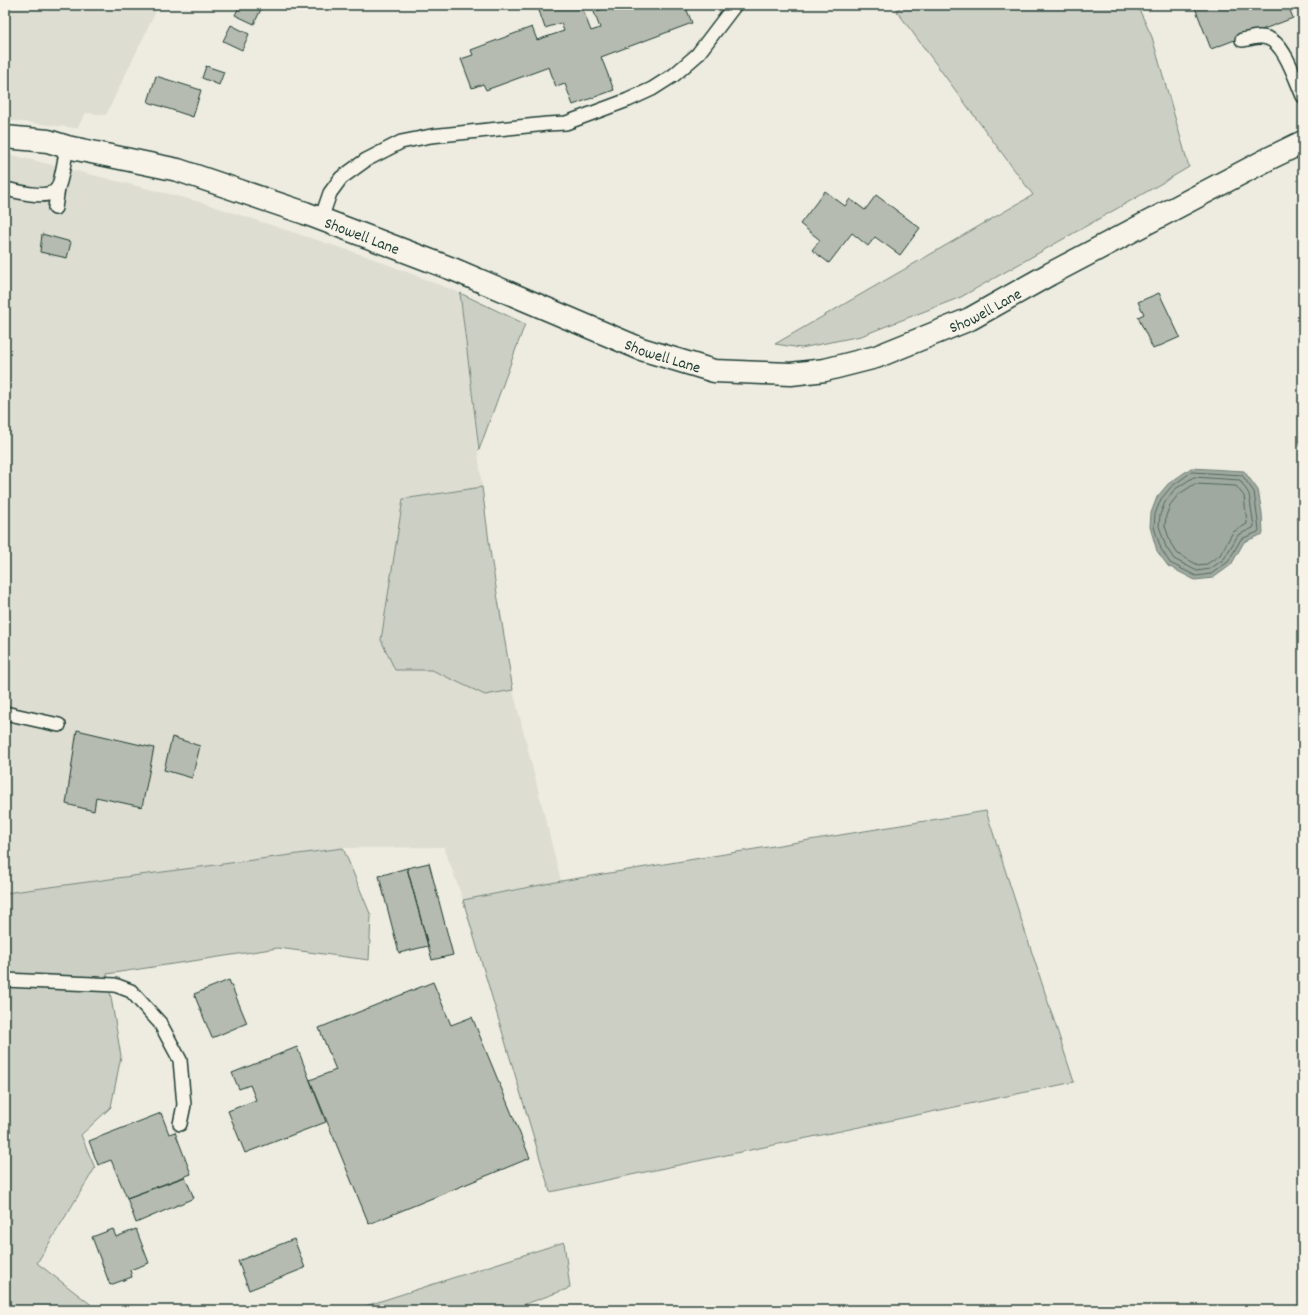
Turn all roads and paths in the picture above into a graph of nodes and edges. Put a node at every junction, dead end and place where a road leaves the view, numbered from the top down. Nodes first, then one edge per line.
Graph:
1 (734, 5) edge
2 (1242, 40) dead end
3 (1303, 96) edge
4 (5, 136) edge
5 (1303, 142) edge
6 (68, 147) junction
7 (58, 188) junction
8 (5, 189) edge
9 (55, 208) dead end
10 (322, 219) junction
11 (5, 714) edge
12 (59, 725) dead end
13 (5, 980) edge
14 (180, 1124) dead end

1 - 10 lane
2 - 3 lane
4 - 6 street, Showell Lane
5 - 10 street, Showell Lane
6 - 7 lane
6 - 10 street, Showell Lane
7 - 8 lane
7 - 9 lane
11 - 12 lane
13 - 14 lane

